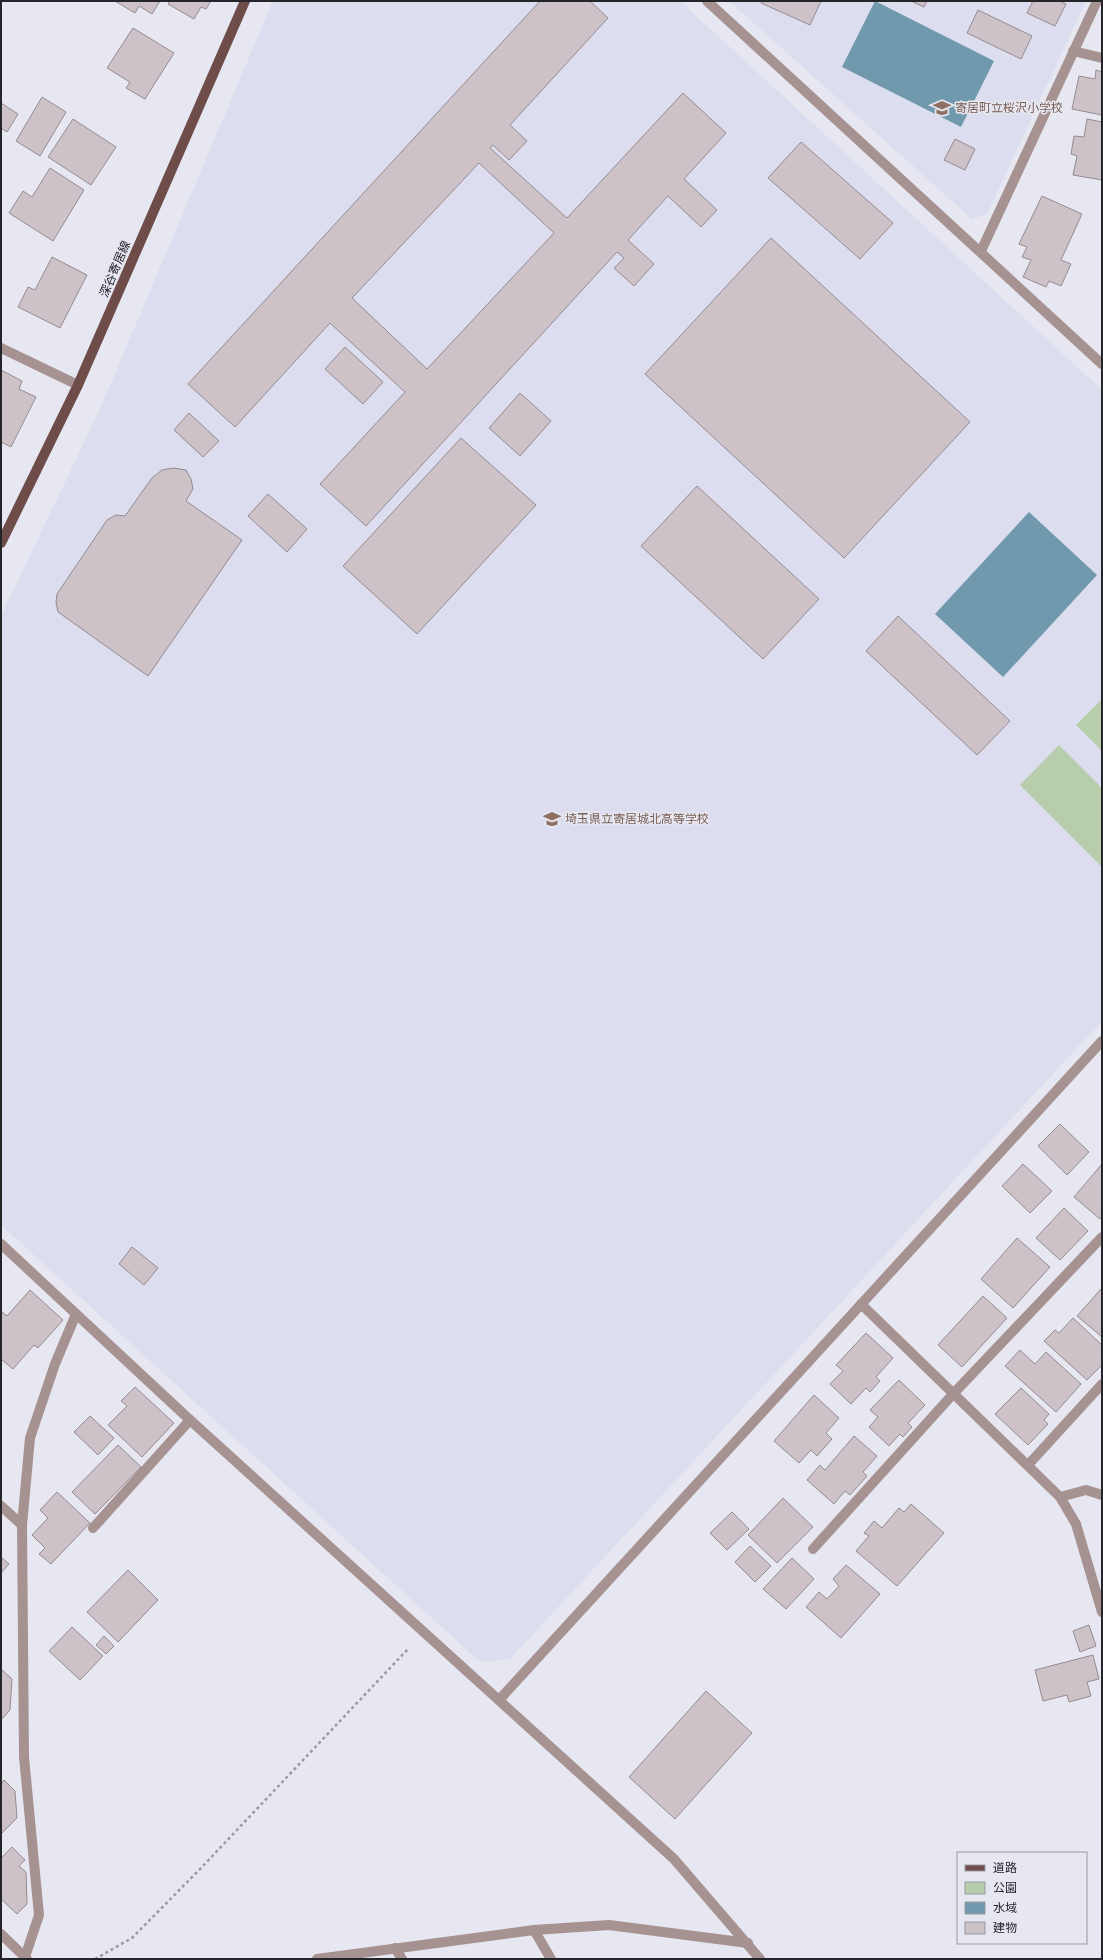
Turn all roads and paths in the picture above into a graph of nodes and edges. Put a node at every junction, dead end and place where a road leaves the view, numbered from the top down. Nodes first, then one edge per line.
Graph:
1 (245, 1) edge
2 (707, 1) edge
3 (1097, 1) edge
4 (1074, 51) junction
5 (1102, 58) edge
6 (981, 251) junction
7 (1, 348) edge
8 (1102, 364) edge
9 (78, 385) junction
10 (1, 543) edge
11 (1102, 1041) edge
12 (1102, 1237) edge
13 (1, 1244) edge
14 (861, 1304) junction
15 (76, 1314) junction
16 (1102, 1384) edge
17 (954, 1393) junction
18 (190, 1420) junction
19 (1028, 1465) junction
20 (1102, 1495) edge
21 (1060, 1497) junction
22 (1, 1506) edge
23 (22, 1525) junction
24 (93, 1528) dead end
25 (813, 1549) dead end
26 (1102, 1612) edge
27 (424, 1633) junction
28 (499, 1700) junction
29 (534, 1930) junction
30 (1, 1934) edge
31 (748, 1943) junction
32 (395, 1948) junction
33 (26, 1958) edge
34 (96, 1959) edge
35 (317, 1959) edge
36 (402, 1959) edge
37 (551, 1959) edge
38 (760, 1959) edge

1 - 9 main road, 深谷寄居線
2 - 6 street
3 - 4 street
4 - 5 street
4 - 6 street
6 - 8 street
7 - 9 street
9 - 10 main road, 深谷寄居線
11 - 14 street
12 - 17 street
13 - 15 street
14 - 17 street
14 - 28 street
15 - 18 street
15 - 23 street
16 - 19 street
17 - 19 street
17 - 25 street
18 - 24 street
18 - 27 street
19 - 21 street
20 - 21 street
21 - 26 street
22 - 23 street
23 - 33 street
27 - 28 street
27 - 34 path
28 - 31 street
29 - 31 street
29 - 32 street
29 - 37 street
30 - 33 street
31 - 38 street
32 - 35 street
32 - 36 street

